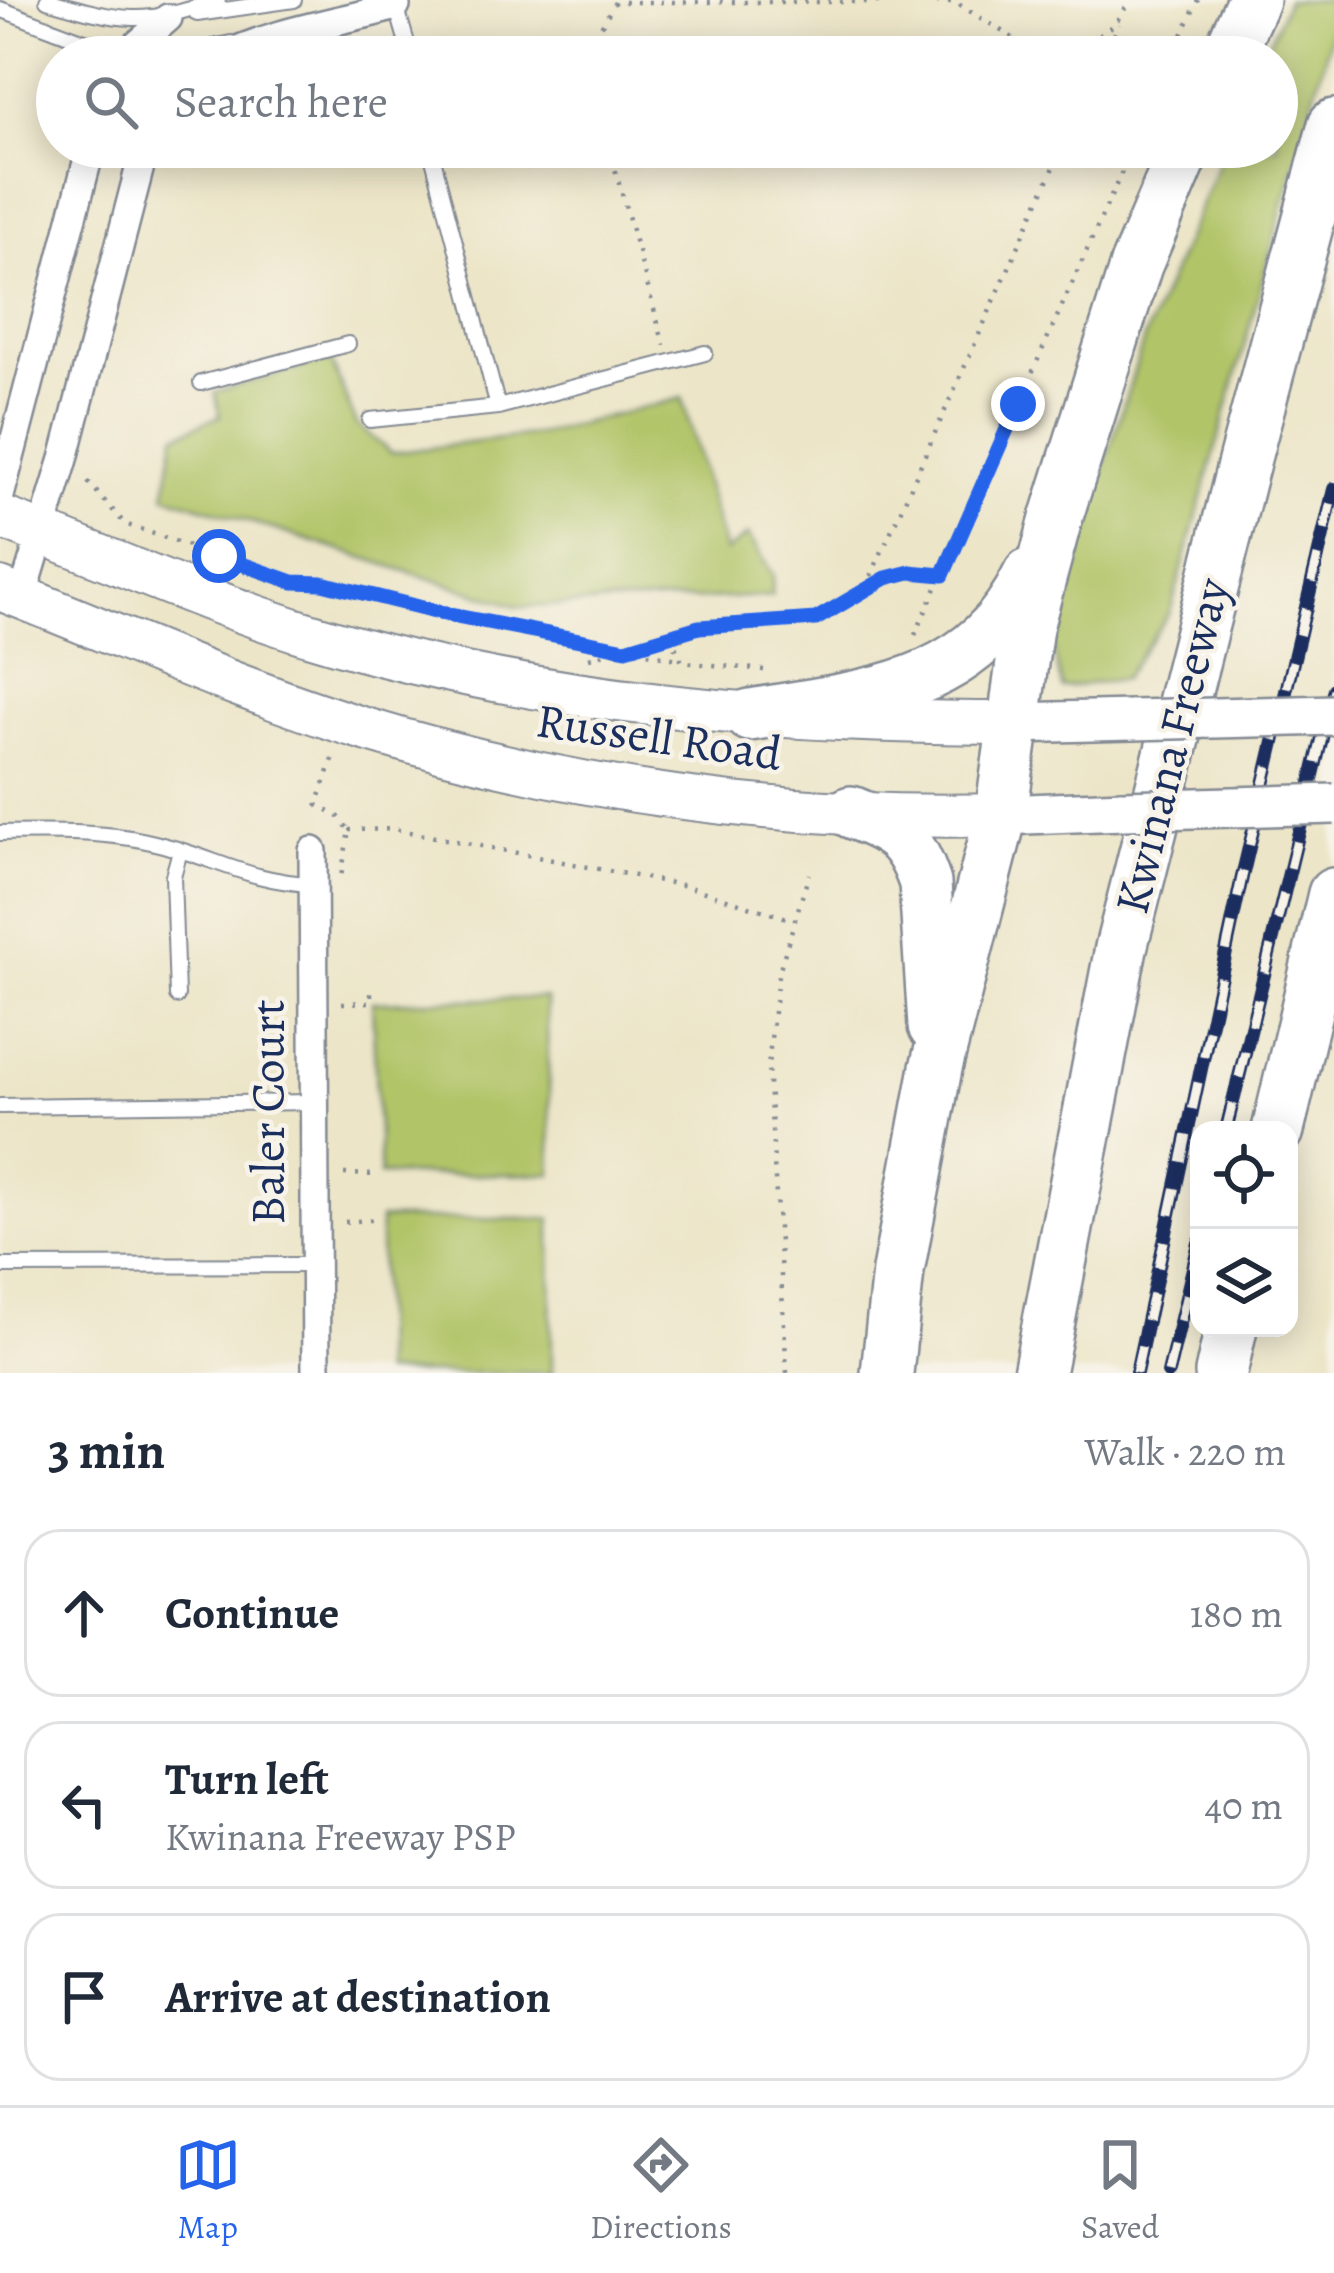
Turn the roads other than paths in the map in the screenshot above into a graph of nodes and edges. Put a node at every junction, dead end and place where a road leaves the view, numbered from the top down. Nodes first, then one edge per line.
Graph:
1 (47, 0) edge
2 (218, 0) edge
3 (294, 0) edge
4 (1253, 0) edge
5 (400, 1) edge
6 (0, 9) edge
7 (176, 9) edge
8 (71, 36) edge
9 (146, 36) edge
10 (287, 36) edge
11 (407, 36) edge
12 (1237, 36) edge
13 (1334, 125) edge
14 (86, 168) edge
15 (139, 168) edge
16 (435, 168) edge
17 (1177, 168) edge
18 (348, 344) dead end
19 (706, 353) dead end
20 (201, 383) dead end
21 (498, 407) junction
22 (370, 420) dead end
23 (0, 496) edge
24 (0, 517) edge
25 (1056, 519) junction
26 (42, 532) junction
27 (11, 593) edge
28 (1334, 715) edge
29 (750, 716) junction
30 (1014, 723) junction
31 (1334, 804) edge
32 (851, 812) junction
33 (1001, 815) junction
34 (0, 832) edge
35 (313, 850) dead end
36 (180, 851) junction
37 (312, 884) junction
38 (1334, 894) edge
39 (177, 996) dead end
40 (936, 1068) junction
41 (314, 1102) junction
42 (0, 1106) edge
43 (1280, 1121) edge
44 (314, 1264) junction
45 (0, 1266) edge
46 (1229, 1337) edge
47 (316, 1373) edge
48 (887, 1373) edge
49 (1039, 1373) edge
50 (1221, 1373) edge

1 - 7 lane
2 - 7 lane
3 - 7 lane
4 - 12 highway
5 - 10 street
5 - 11 lane
6 - 8 lane
7 - 9 street
13 - 49 highway, Kwinana Freeway
14 - 23 street
15 - 26 street
16 - 21 lane
17 - 25 highway
18 - 20 lane
19 - 21 lane
21 - 22 lane
24 - 26 main road, Russell Road
25 - 29 highway
25 - 30 highway
26 - 27 street
26 - 29 main road, Russell Road
27 - 32 main road, Russell Road
28 - 30 main road, Russell Road, bridge
29 - 30 main road, Russell Road
30 - 33 highway
31 - 33 main road, Russell Road, bridge
32 - 33 main road, Russell Road
32 - 40 highway
33 - 40 highway
34 - 36 lane
35 - 37 street, Baler Court
36 - 37 lane
36 - 39 lane
37 - 41 street, Baler Court
38 - 43 highway
40 - 48 highway
41 - 42 lane
41 - 44 street, Baler Court
44 - 45 lane
44 - 47 street, Baler Court
46 - 50 highway

